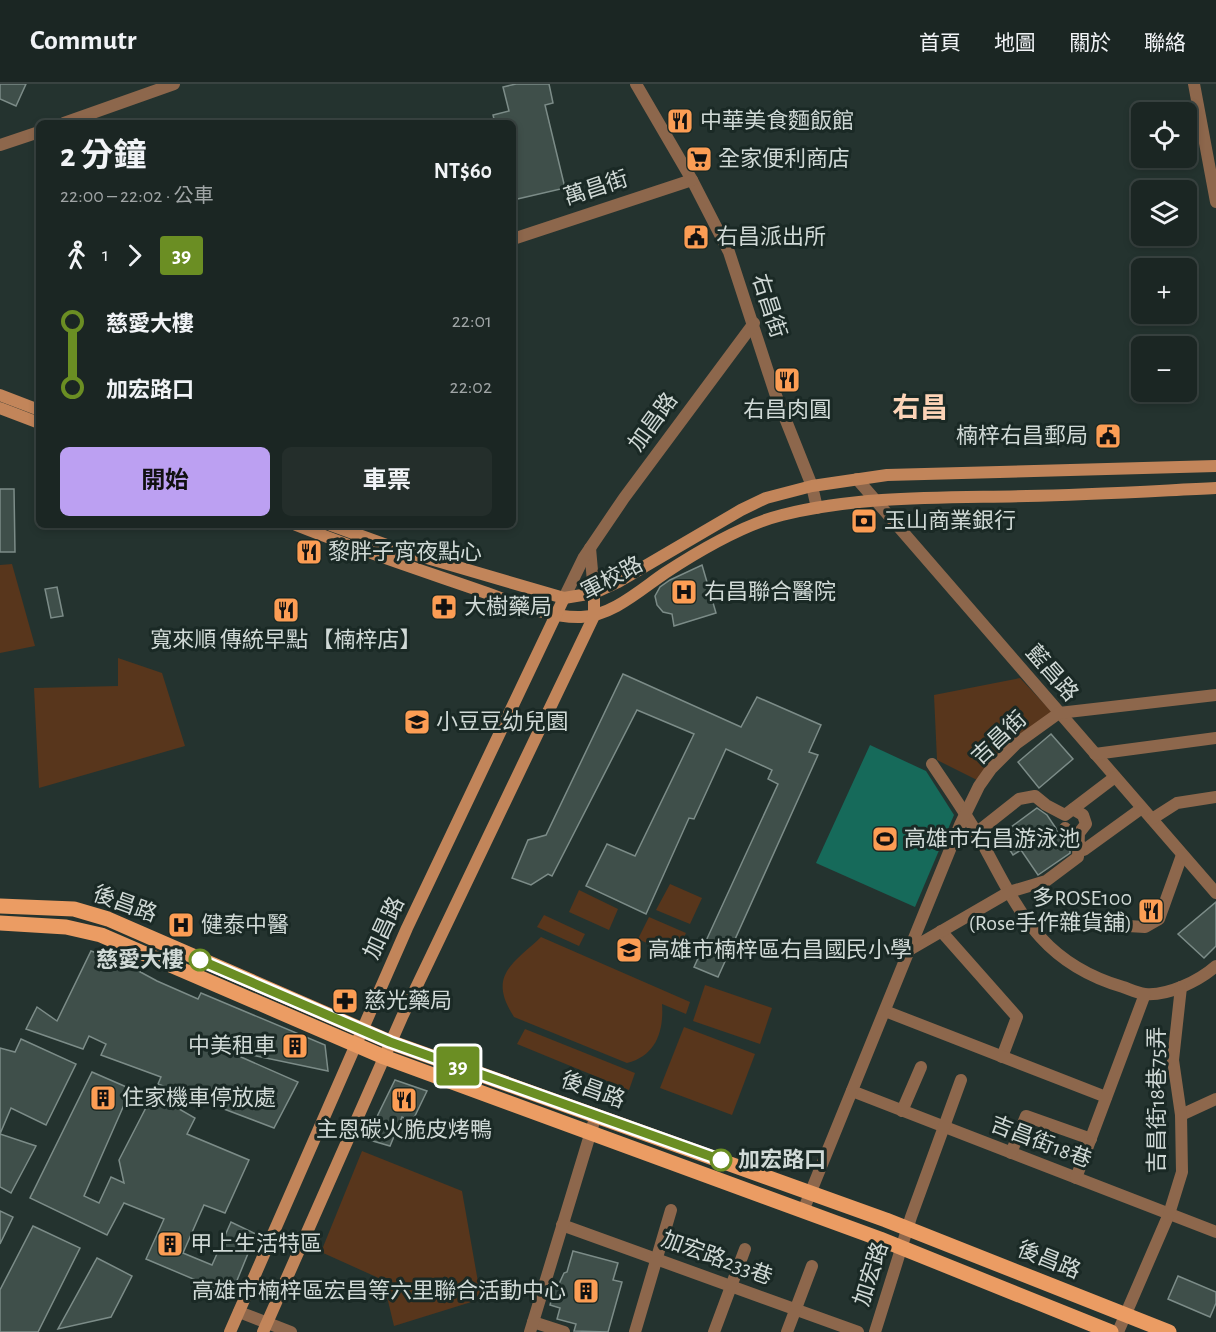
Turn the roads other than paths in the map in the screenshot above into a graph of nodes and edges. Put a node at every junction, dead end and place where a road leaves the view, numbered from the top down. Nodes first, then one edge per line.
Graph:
1 (174, 84) edge
2 (636, 84) edge
3 (1194, 84) edge
4 (72, 120) edge
5 (36, 133) edge
6 (0, 145) edge
7 (692, 180) junction
8 (1216, 202) edge
9 (516, 238) edge
10 (754, 323) junction
11 (0, 395) edge
12 (0, 408) edge
13 (36, 409) edge
14 (36, 422) edge
15 (1216, 466) edge
16 (857, 479) junction
17 (812, 486) junction
18 (1216, 488) edge
19 (876, 500) junction
20 (817, 508) junction
21 (304, 528) edge
22 (339, 528) edge
23 (590, 548) junction
24 (594, 593) junction
25 (564, 597) junction
26 (558, 616) junction
27 (594, 616) junction
28 (1216, 695) edge
29 (1059, 713) junction
30 (1216, 738) edge
31 (1095, 754) junction
32 (932, 764) dead end
33 (1115, 777) junction
34 (1216, 797) edge
35 (1073, 808) junction
36 (1142, 808) junction
37 (966, 814) junction
38 (1152, 819) junction
39 (1065, 828) dead end
40 (976, 833) junction
41 (1182, 855) junction
42 (1009, 892) junction
43 (1216, 893) edge
44 (0, 906) edge
45 (0, 923) edge
46 (1128, 926) dead end
47 (942, 931) junction
48 (909, 950) junction
49 (1216, 966) edge
50 (1181, 987) junction
51 (1145, 994) junction
52 (885, 1011) junction
53 (361, 1030) junction
54 (390, 1042) junction
55 (354, 1045) junction
56 (1002, 1056) junction
57 (384, 1057) junction
58 (921, 1067) dead end
59 (961, 1080) dead end
60 (852, 1091) junction
61 (1106, 1097) junction
62 (1216, 1099) edge
63 (902, 1111) junction
64 (596, 1114) junction
65 (1181, 1115) junction
66 (944, 1128) junction
67 (590, 1133) junction
68 (1091, 1139) junction
69 (1011, 1153) junction
70 (1076, 1178) junction
71 (811, 1192) junction
72 (671, 1210) dead end
73 (803, 1211) junction
74 (1169, 1213) junction
75 (562, 1225) junction
76 (908, 1228) junction
77 (1216, 1232) edge
78 (902, 1248) junction
79 (745, 1249) dead end
80 (657, 1258) junction
81 (812, 1266) dead end
82 (731, 1286) junction
83 (795, 1309) junction
84 (239, 1312) junction
85 (1125, 1315) junction
86 (531, 1327) edge
87 (265, 1328) edge
88 (230, 1332) edge
89 (291, 1332) edge
90 (564, 1332) edge
91 (635, 1332) edge
92 (714, 1332) edge
93 (787, 1332) edge
94 (858, 1332) edge
95 (875, 1332) edge
96 (1111, 1332) edge
97 (1118, 1332) edge
98 (1169, 1332) edge

1 - 4 street
2 - 7 street, 右昌街
3 - 8 street
5 - 6 street
7 - 9 street, 萬昌街
7 - 10 street, 右昌街
10 - 17 street, 右昌街
10 - 23 street, 加昌路
11 - 13 street
12 - 14 street
15 - 16 street
16 - 17 street
16 - 19 street, 藍昌路
17 - 20 street, 右昌街
17 - 24 street, 軍校路
18 - 19 street
19 - 20 street, 軍校路
19 - 29 street, 藍昌路
20 - 27 street, 軍校路
21 - 26 street, 軍校路
22 - 25 street, 軍校路
23 - 24 street
23 - 25 street, 加昌路
24 - 25 street, 軍校路
24 - 27 street
25 - 26 street, 加昌路
26 - 27 street, 軍校路
26 - 53 street, 加昌路
27 - 54 street
28 - 29 street, 吉昌街
29 - 31 street, 藍昌路
29 - 37 street, 吉昌街
30 - 31 street
31 - 33 street, 藍昌路
32 - 37 street
33 - 35 street
33 - 36 street, 藍昌路
34 - 38 street
35 - 40 street
35 - 42 street
36 - 38 street, 藍昌路
36 - 39 street
37 - 40 street
37 - 48 street, 吉昌街
38 - 41 street, 藍昌路
40 - 42 street
41 - 43 street, 藍昌路
41 - 46 street
42 - 47 street
42 - 51 street
44 - 53 main road, 後昌路
45 - 55 main road, 後昌路
47 - 48 street
47 - 56 street
48 - 52 street, 吉昌街
49 - 50 street
50 - 51 street
50 - 65 street, 吉昌街18巷75弄
51 - 61 street
52 - 56 street
52 - 60 street, 吉昌街
53 - 54 main road, 後昌路
53 - 55 street, 加昌路
54 - 57 street
54 - 64 main road, 後昌路
55 - 57 main road, 後昌路
55 - 84 street, 加昌路
56 - 61 street
57 - 67 main road, 後昌路
57 - 87 street
58 - 63 street
59 - 66 street, 加宏路
60 - 63 street, 吉昌街18巷
60 - 71 street, 吉昌街
61 - 68 street
62 - 65 street
63 - 66 street, 吉昌街18巷
64 - 67 street
64 - 71 main road, 後昌路
65 - 74 street, 吉昌街18巷75弄
66 - 69 street, 吉昌街18巷
66 - 76 street, 加宏路
67 - 73 main road, 後昌路
67 - 75 street
68 - 69 street
68 - 70 street
69 - 70 street, 吉昌街18巷
70 - 74 street, 吉昌街18巷
71 - 73 street, 吉昌街
71 - 76 main road, 後昌路
72 - 80 street
73 - 78 main road, 後昌路
74 - 77 street, 吉昌街18巷
74 - 85 street, 吉昌街18巷75弄
75 - 80 street, 加宏路233巷
75 - 86 street
76 - 78 street, 加宏路
76 - 85 main road, 後昌路
78 - 95 street, 加宏路
78 - 96 main road, 後昌路
79 - 82 street
80 - 82 street, 加宏路233巷
80 - 91 street
81 - 83 street
82 - 83 street, 加宏路233巷
82 - 92 street
83 - 93 street
83 - 94 street, 加宏路233巷
84 - 87 street
84 - 88 street, 加昌路
85 - 97 street, 吉昌街18巷75弄
85 - 98 main road, 後昌路
86 - 90 street
87 - 89 street

